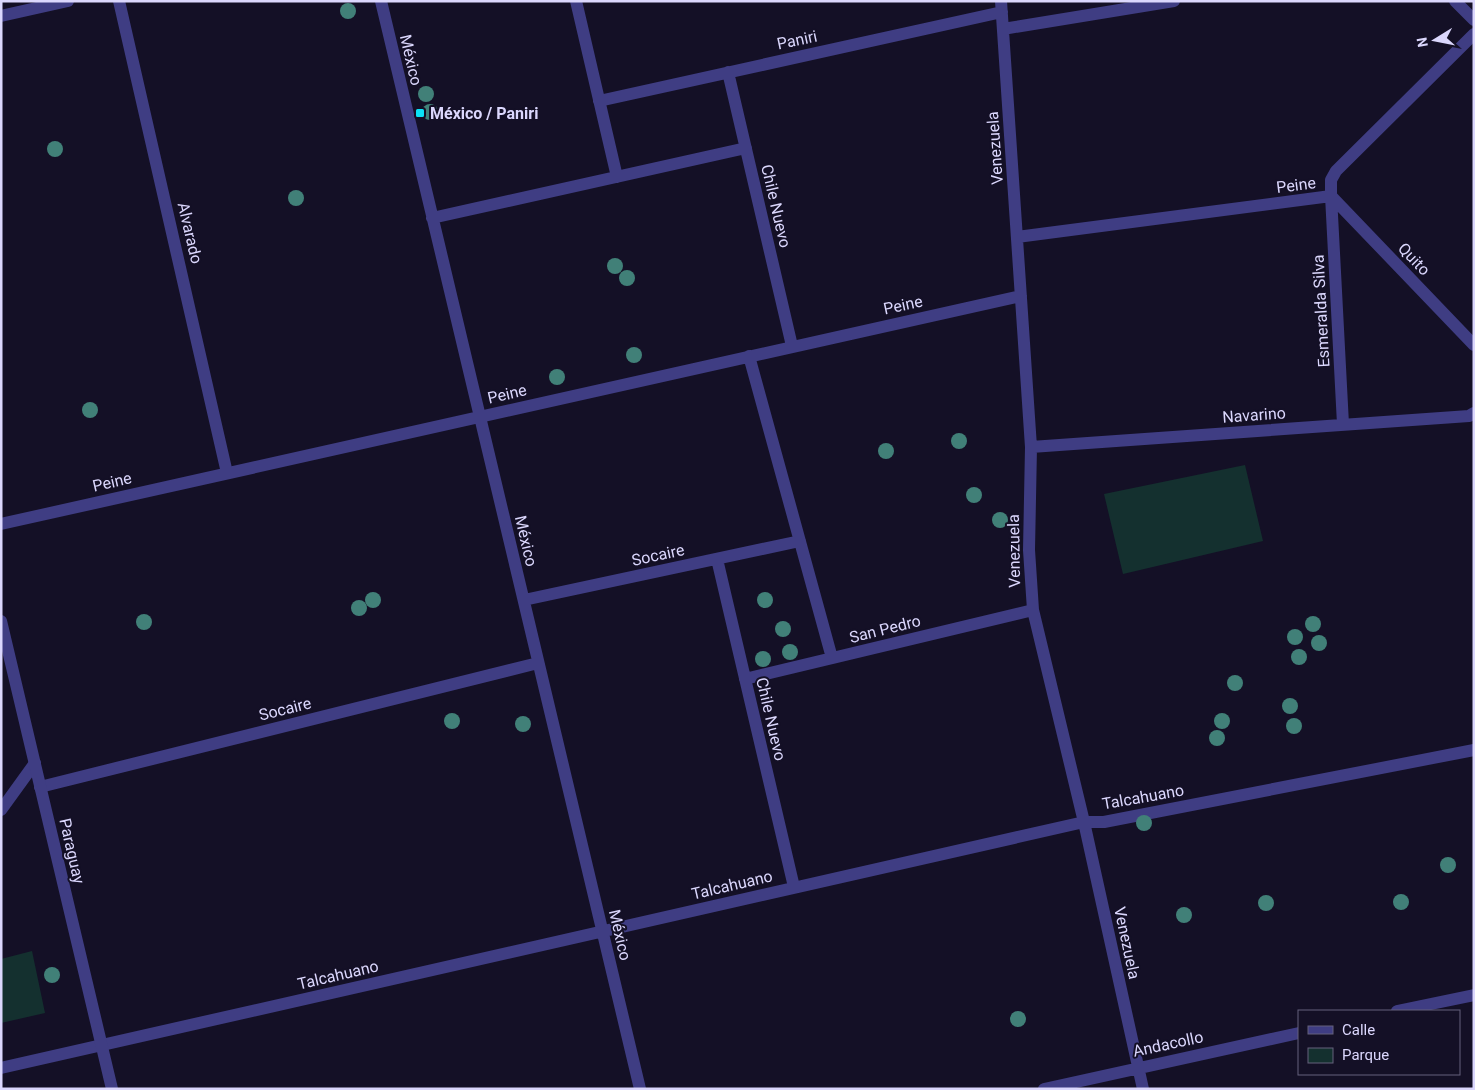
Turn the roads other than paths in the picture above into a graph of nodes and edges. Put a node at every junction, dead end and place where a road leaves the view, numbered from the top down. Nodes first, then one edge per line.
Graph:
1 (68, 1) edge
2 (119, 1) edge
3 (381, 1) edge
4 (576, 1) edge
5 (1174, 1) edge
6 (1455, 1) edge
7 (1002, 6) edge
8 (1, 16) edge
9 (1474, 20) edge
10 (1003, 29) junction
11 (1474, 34) edge
12 (728, 72) junction
13 (600, 101) junction
14 (746, 148) junction
15 (617, 176) junction
16 (1331, 196) junction
17 (432, 218) junction
18 (1017, 237) junction
19 (1021, 296) junction
20 (1474, 344) edge
21 (792, 346) junction
22 (749, 356) junction
23 (480, 417) junction
24 (1472, 418) edge
25 (1343, 424) junction
26 (1031, 447) junction
27 (227, 473) junction
28 (1, 524) edge
29 (800, 541) junction
30 (717, 559) junction
31 (524, 600) junction
32 (1033, 610) junction
33 (1, 621) edge
34 (832, 658) junction
35 (538, 663) junction
36 (745, 679) junction
37 (1474, 750) edge
38 (35, 763) junction
39 (40, 786) junction
40 (1, 810) edge
41 (1084, 822) junction
42 (794, 887) junction
43 (602, 931) junction
44 (1474, 995) edge
45 (1402, 1010) edge
46 (1298, 1033) edge
47 (101, 1046) junction
48 (1, 1068) edge
49 (1138, 1068) junction
50 (112, 1089) edge
51 (640, 1089) edge
52 (1044, 1089) edge
53 (1143, 1089) edge

1 - 8 street
2 - 27 street, Alvarado
3 - 17 street, México
4 - 13 street
5 - 10 street
6 - 9 street
7 - 10 street, Venezuela
7 - 12 street, Paniri
10 - 18 street, Venezuela
11 - 16 street, Peine
12 - 13 street, Paniri
12 - 14 street, Chile Nuevo
13 - 15 street
14 - 15 street
14 - 21 street, Chile Nuevo
15 - 17 street
16 - 18 street, Peine
16 - 20 street, Quito
16 - 25 street, Esmeralda Silva
17 - 23 street, México
18 - 19 street, Venezuela
19 - 21 street, Peine
19 - 26 street, Venezuela
21 - 22 street, Peine
22 - 23 street, Peine
22 - 29 street
23 - 27 street, Peine
23 - 31 street, México
24 - 25 street, Navarino
25 - 26 street, Navarino
26 - 32 street, Venezuela
27 - 28 street, Peine
29 - 30 street, Socaire
29 - 34 street
30 - 31 street, Socaire
30 - 36 street, Chile Nuevo
31 - 35 street, México
32 - 34 street, San Pedro
32 - 41 street, Venezuela
33 - 38 street, Paraguay
34 - 36 street, San Pedro
35 - 39 street, Socaire
35 - 43 street, México
36 - 42 street, Chile Nuevo
37 - 41 street, Talcahuano
38 - 39 street, Paraguay
38 - 40 street
39 - 47 street, Paraguay
41 - 42 street, Talcahuano
41 - 49 street, Venezuela
42 - 43 street, Talcahuano
43 - 47 street, Talcahuano
43 - 51 street, México
44 - 45 street
46 - 49 street, Andacollo
47 - 48 street, Talcahuano
47 - 50 street, Paraguay
49 - 52 street, Andacollo
49 - 53 street, Venezuela

